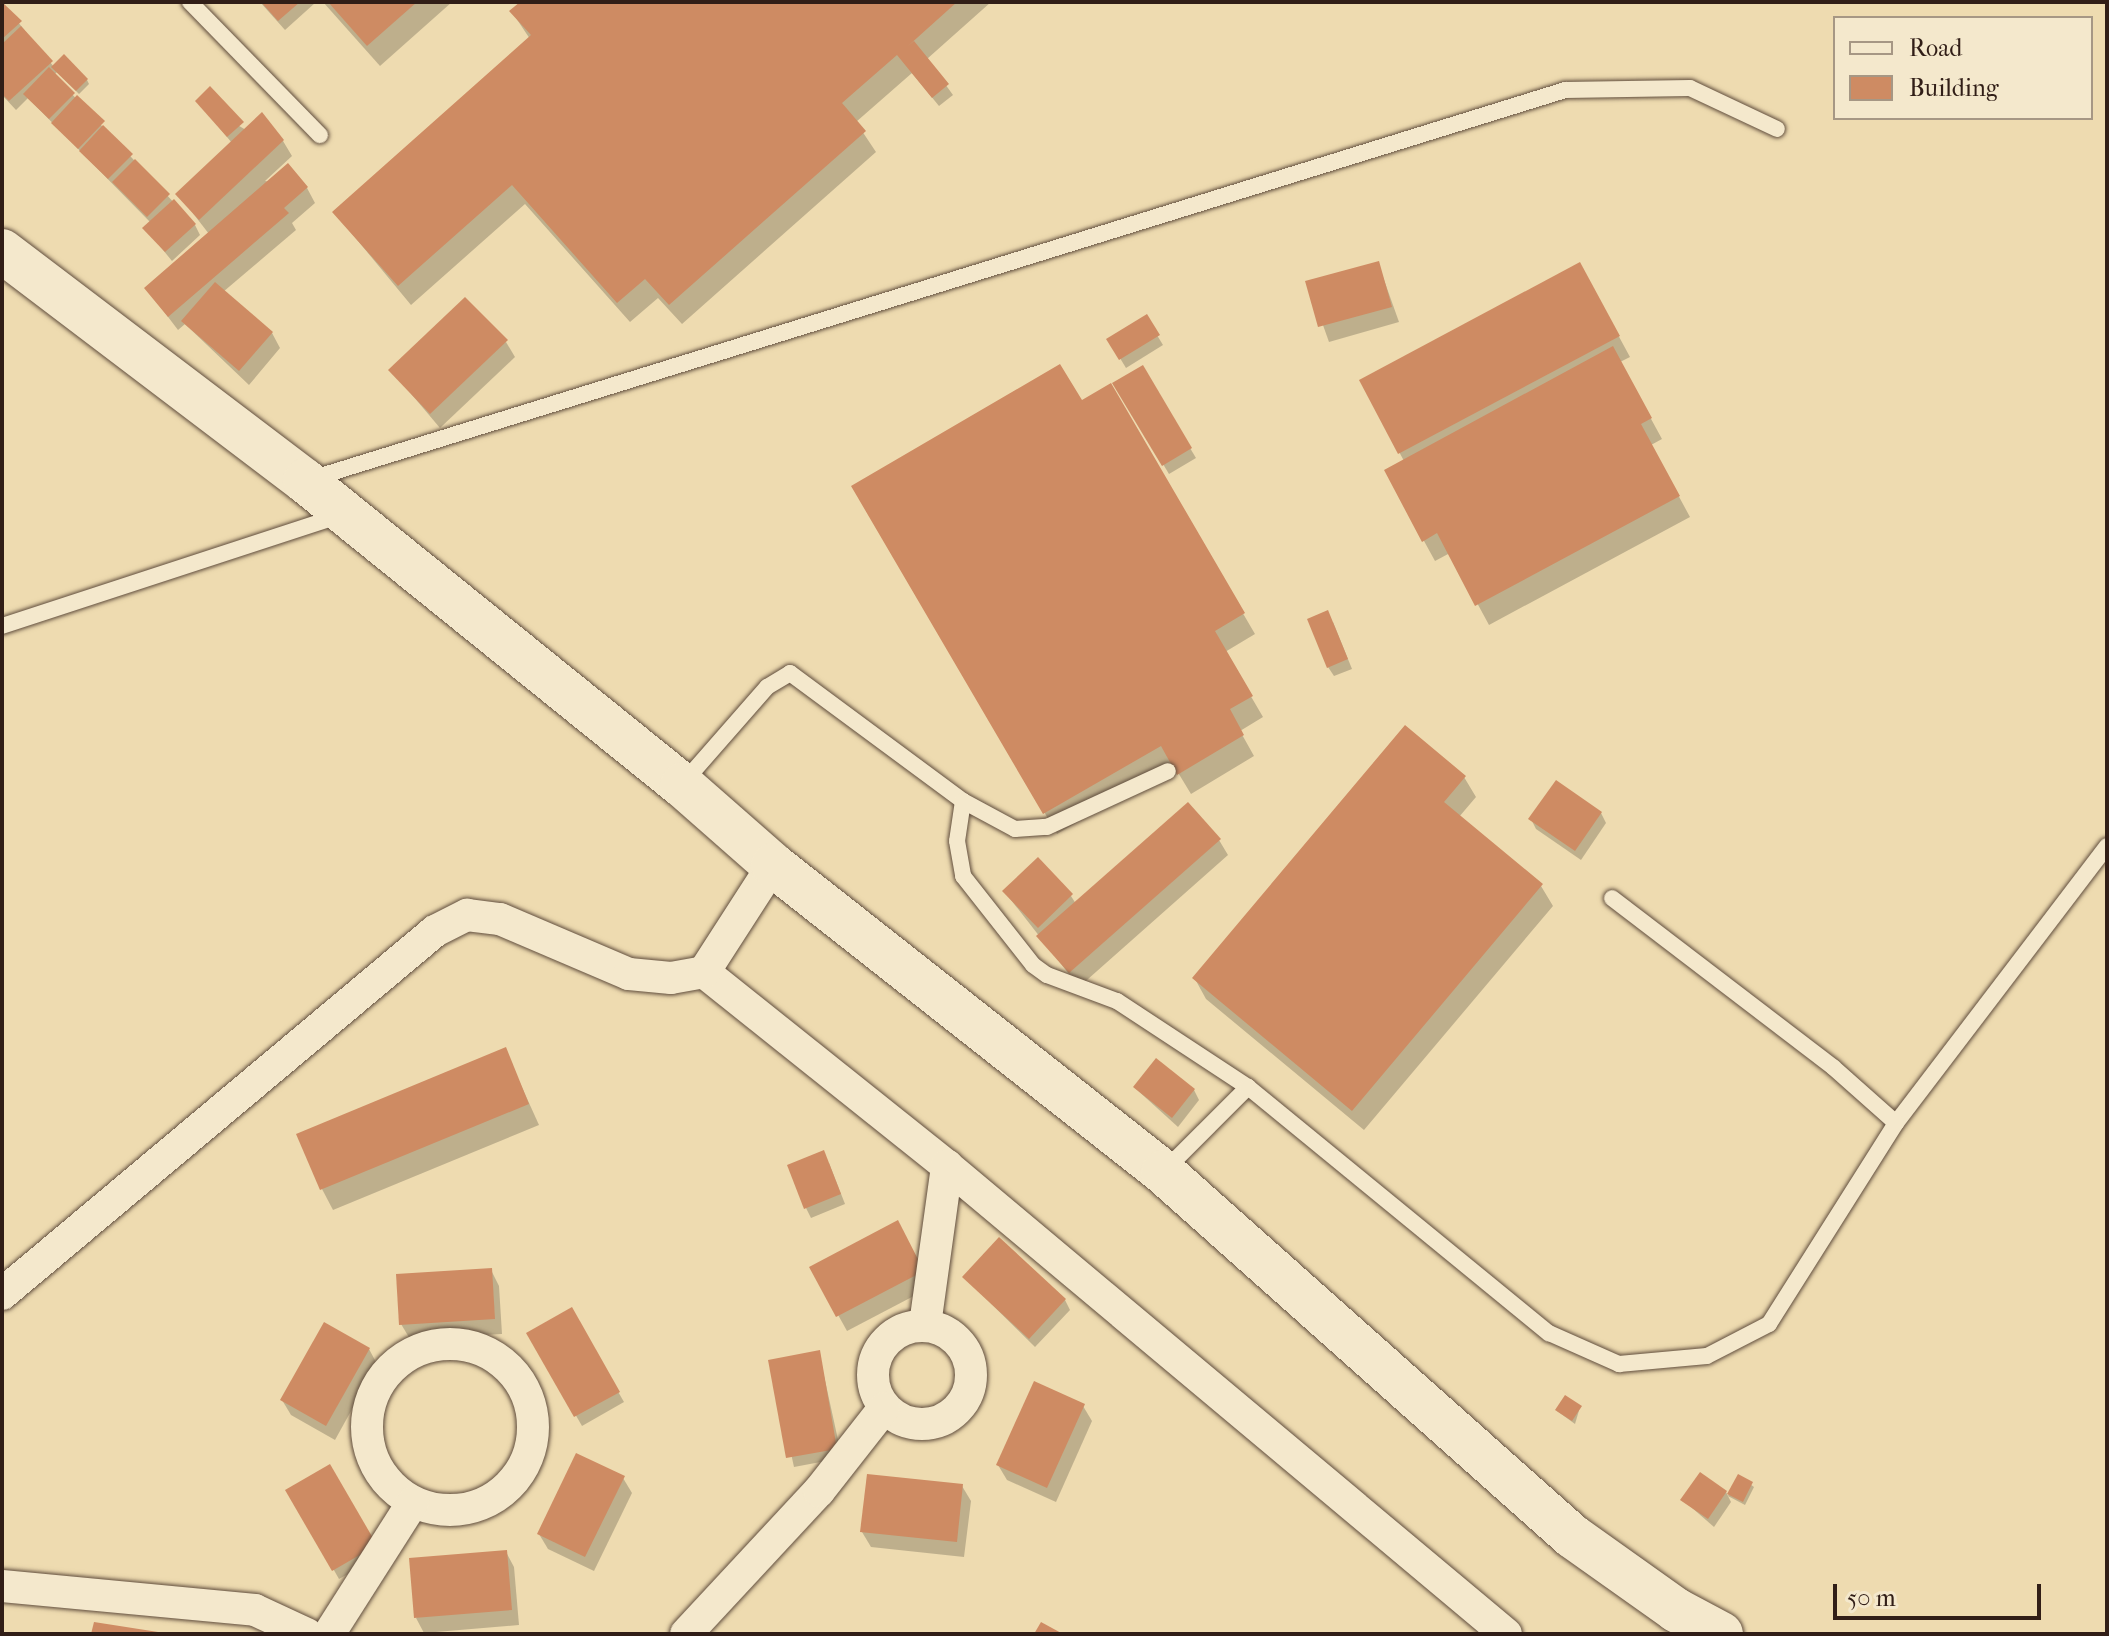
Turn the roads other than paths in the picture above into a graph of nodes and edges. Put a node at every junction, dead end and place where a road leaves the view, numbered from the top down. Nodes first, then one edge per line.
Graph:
1 (190, 2) edge
2 (1777, 129) dead end
3 (320, 135) dead end
4 (2, 251) edge
5 (305, 481) junction
6 (345, 514) junction
7 (2, 626) edge
8 (1168, 771) dead end
9 (682, 785) junction
10 (963, 801) junction
11 (2107, 846) edge
12 (773, 865) junction
13 (1612, 898) dead end
14 (704, 972) junction
15 (1248, 1087) junction
16 (1896, 1123) junction
17 (947, 1166) junction
18 (1163, 1172) junction
19 (2, 1294) edge
20 (925, 1325) junction
21 (884, 1408) junction
22 (413, 1502) junction
23 (2, 1586) edge
24 (251, 1622) edge
25 (307, 1634) edge
26 (329, 1634) edge
27 (686, 1634) edge
28 (1506, 1634) edge
29 (1721, 1634) edge

1 - 3 lane
2 - 5 lane
4 - 5 main road
5 - 6 main road
6 - 7 lane
6 - 9 main road
8 - 10 lane
9 - 10 lane
9 - 12 main road
10 - 15 lane
11 - 16 lane
12 - 14 street
12 - 18 main road
13 - 16 lane
14 - 17 street
14 - 19 street
15 - 16 lane
15 - 18 lane
17 - 20 street
17 - 28 street
18 - 29 main road
20 - 21 street
20 - 21 street
21 - 27 street
22 - 22 street
22 - 26 street
23 - 24 street
24 - 25 street

